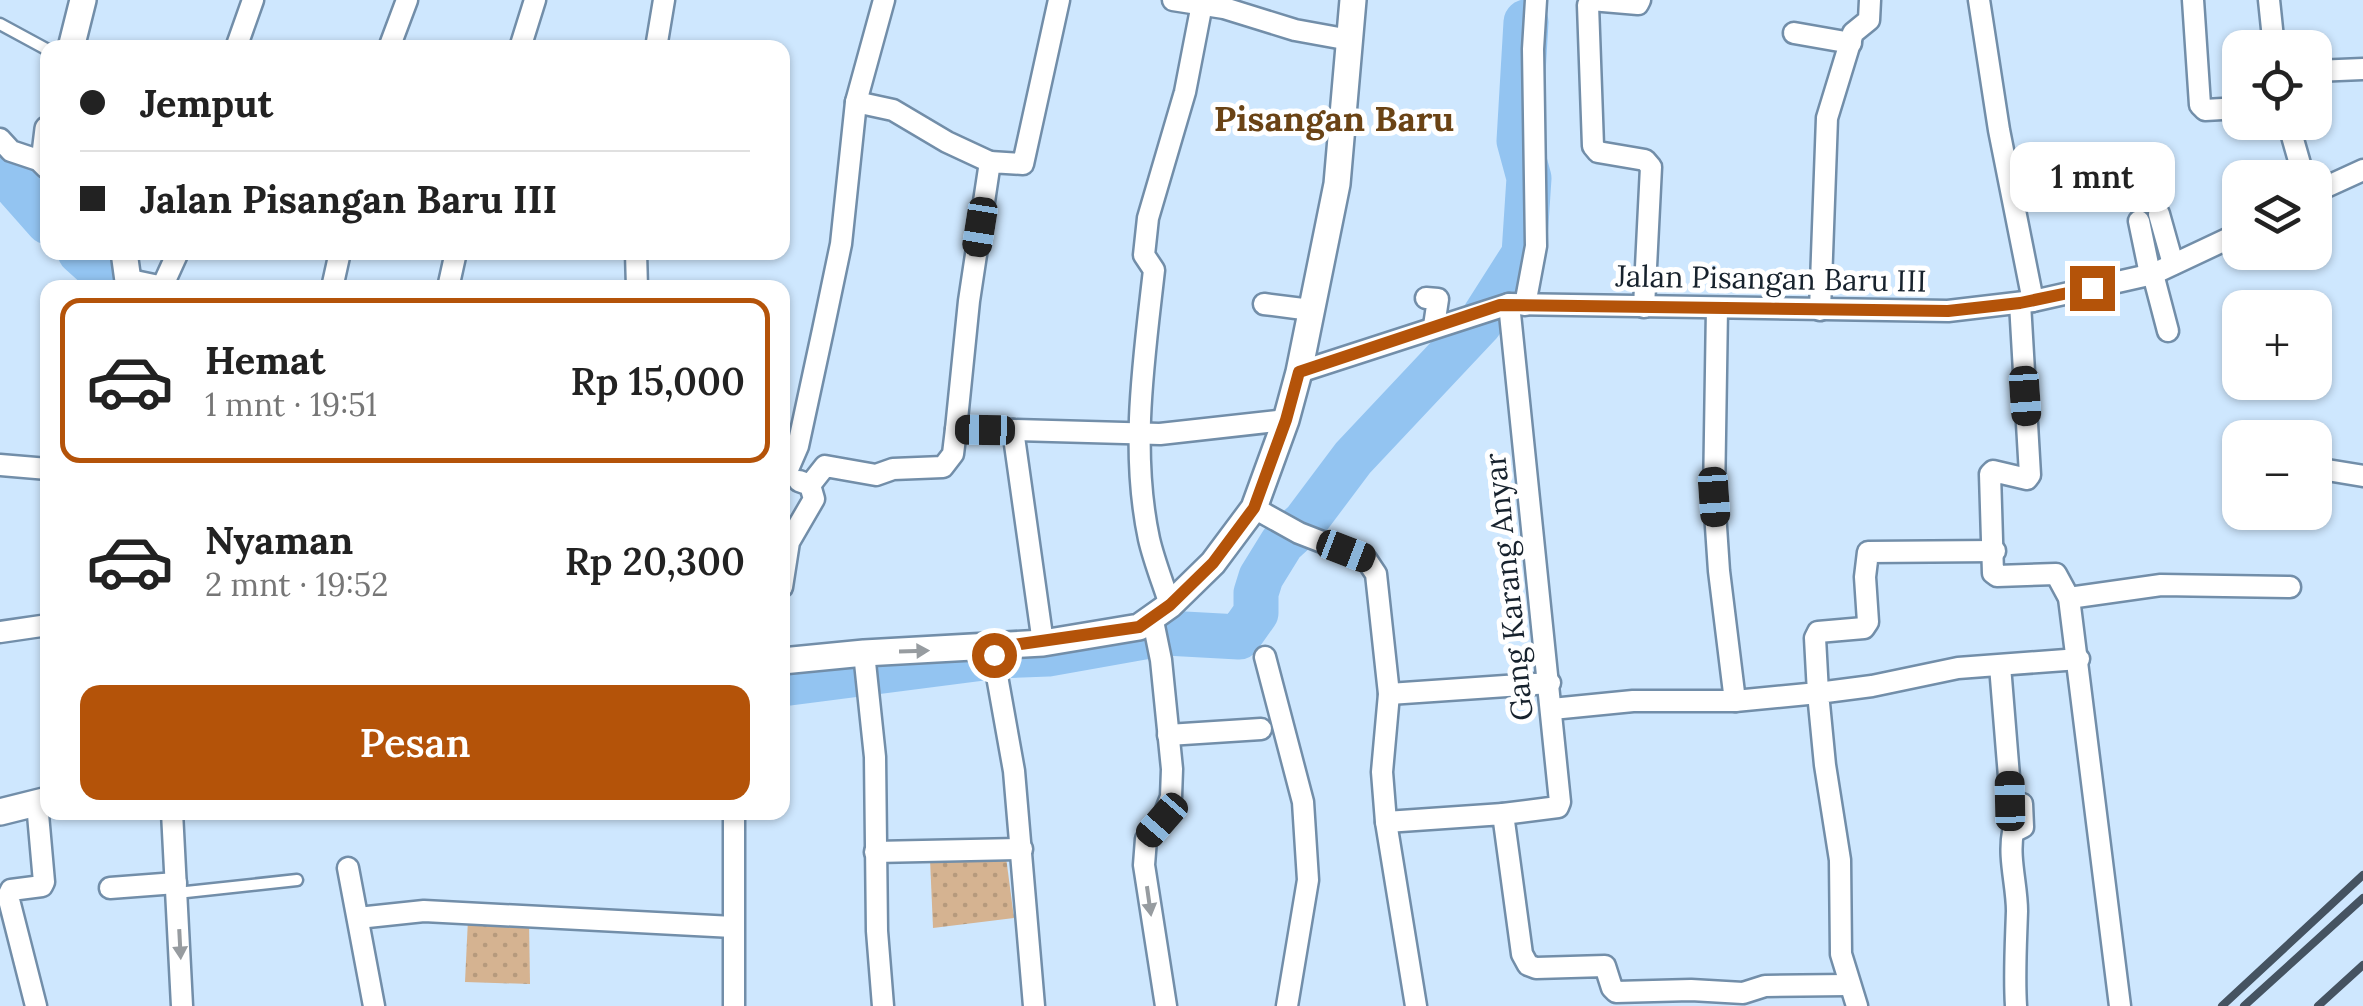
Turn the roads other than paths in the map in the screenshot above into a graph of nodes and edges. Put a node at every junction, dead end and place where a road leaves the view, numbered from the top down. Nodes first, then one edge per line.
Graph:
1 (83, 0) edge
2 (253, 0) edge
3 (407, 0) edge
4 (535, 0) edge
5 (663, 0) edge
6 (884, 0) edge
7 (1058, 0) edge
8 (1173, 0) edge
9 (1353, 0) edge
10 (1536, 0) edge
11 (1640, 0) edge
12 (1870, 0) edge
13 (1979, 0) edge
14 (2194, 0) edge
15 (2270, 0) edge
16 (1202, 4) junction
17 (0, 24) edge
18 (2272, 30) edge
19 (1794, 33) dead end
20 (73, 40) edge
21 (239, 40) edge
22 (392, 40) edge
23 (522, 40) edge
24 (657, 40) edge
25 (1350, 40) junction
26 (1851, 43) junction
27 (40, 46) edge
28 (2363, 69) edge
29 (2332, 70) edge
30 (856, 102) junction
31 (2222, 109) edge
32 (0, 139) edge
33 (40, 162) edge
34 (990, 162) junction
35 (2363, 170) edge
36 (2332, 184) edge
37 (2149, 218) dead end
38 (2222, 241) edge
39 (2159, 271) junction
40 (1426, 298) dead end
41 (2026, 302) junction
42 (1264, 304) dead end
43 (1506, 306) junction
44 (1644, 307) junction
45 (1717, 308) junction
46 (1311, 310) junction
47 (1820, 310) junction
48 (1434, 326) junction
49 (2168, 331) dead end
50 (1299, 372) junction
51 (1286, 420) junction
52 (956, 429) junction
53 (1013, 430) junction
54 (1139, 434) junction
55 (790, 463) edge
56 (0, 465) edge
57 (40, 468) edge
58 (2332, 471) edge
59 (2363, 476) edge
60 (790, 478) edge
61 (810, 485) junction
62 (1254, 508) junction
63 (790, 542) edge
64 (1994, 550) junction
65 (2290, 587) dead end
66 (2069, 598) junction
67 (1158, 622) junction
68 (40, 625) edge
69 (0, 632) edge
70 (1042, 643) junction
71 (993, 654) junction
72 (790, 655) edge
73 (1265, 657) dead end
74 (2079, 659) junction
75 (865, 664) junction
76 (2000, 666) junction
77 (1550, 683) junction
78 (1818, 693) junction
79 (1389, 694) junction
80 (1736, 700) junction
81 (1552, 710) junction
82 (1262, 730) dead end
83 (1168, 735) junction
84 (40, 802) edge
85 (0, 812) edge
86 (1503, 814) junction
87 (42, 820) edge
88 (173, 820) edge
89 (734, 820) edge
90 (1386, 822) junction
91 (1022, 849) junction
92 (875, 852) junction
93 (348, 868) dead end
94 (297, 880) dead end
95 (110, 888) dead end
96 (177, 888) junction
97 (358, 918) junction
98 (732, 926) junction
99 (1848, 985) junction
100 (36, 1006) edge
101 (182, 1006) edge
102 (374, 1006) edge
103 (734, 1006) edge
104 (883, 1006) edge
105 (1034, 1006) edge
106 (1166, 1006) edge
107 (1287, 1006) edge
108 (1416, 1006) edge
109 (1857, 1006) edge
110 (2016, 1006) edge
111 (2120, 1006) edge

1 - 20 street
2 - 21 street
3 - 22 street
4 - 23 street
5 - 24 street
6 - 30 street
7 - 34 street
8 - 16 street
9 - 25 street
10 - 43 street, Gang Karang Anyar
11 - 44 street
12 - 26 street
13 - 41 street
14 - 31 street
15 - 18 street
16 - 25 street
16 - 54 street
17 - 27 lane
19 - 26 street
25 - 46 street
26 - 47 street
28 - 29 street
30 - 34 street
30 - 55 street
32 - 33 street
34 - 52 street
35 - 36 street
37 - 39 street
38 - 39 street, Jalan Pisangan Baru III
39 - 41 street, Jalan Pisangan Baru III
39 - 49 street
40 - 48 street
41 - 47 street, Jalan Pisangan Baru III
41 - 64 street
42 - 46 street
43 - 44 street, Jalan Pisangan Baru III
43 - 48 street, Jalan Pisangan Baru III
43 - 77 street, Gang Karang Anyar
44 - 45 street, Jalan Pisangan Baru III
45 - 47 street, Jalan Pisangan Baru III
45 - 80 street
46 - 50 street
48 - 50 street, Jalan Pisangan Baru III
50 - 51 street
51 - 54 street
51 - 62 street
52 - 53 street
52 - 61 street
53 - 54 street
53 - 70 street
54 - 67 street
56 - 57 street
58 - 59 street
60 - 61 street
61 - 63 street
62 - 67 street
62 - 79 street
64 - 66 street
64 - 78 street
65 - 66 street
66 - 74 street
67 - 70 street
67 - 83 street
68 - 69 street
70 - 71 street
75 -> 71 street
71 - 91 street
72 - 75 street
73 - 107 street
74 - 76 street
74 - 111 street
75 - 92 street
76 - 78 street
76 - 110 street
77 - 79 street
77 - 81 street, Gang Karang Anyar
78 - 80 street
78 - 99 street
79 - 90 street
80 - 81 street
81 - 86 street, Gang Karang Anyar
82 - 83 street
83 -> 106 street
84 - 85 street
86 - 90 street
86 - 99 street
87 - 100 street
88 - 96 street
89 - 98 street
90 - 108 street
91 - 92 street
91 - 105 street
92 - 104 street
93 - 97 street
94 - 96 lane
95 - 96 street
96 -> 101 street
97 - 98 street
97 - 102 street
98 - 103 street
99 - 109 street

